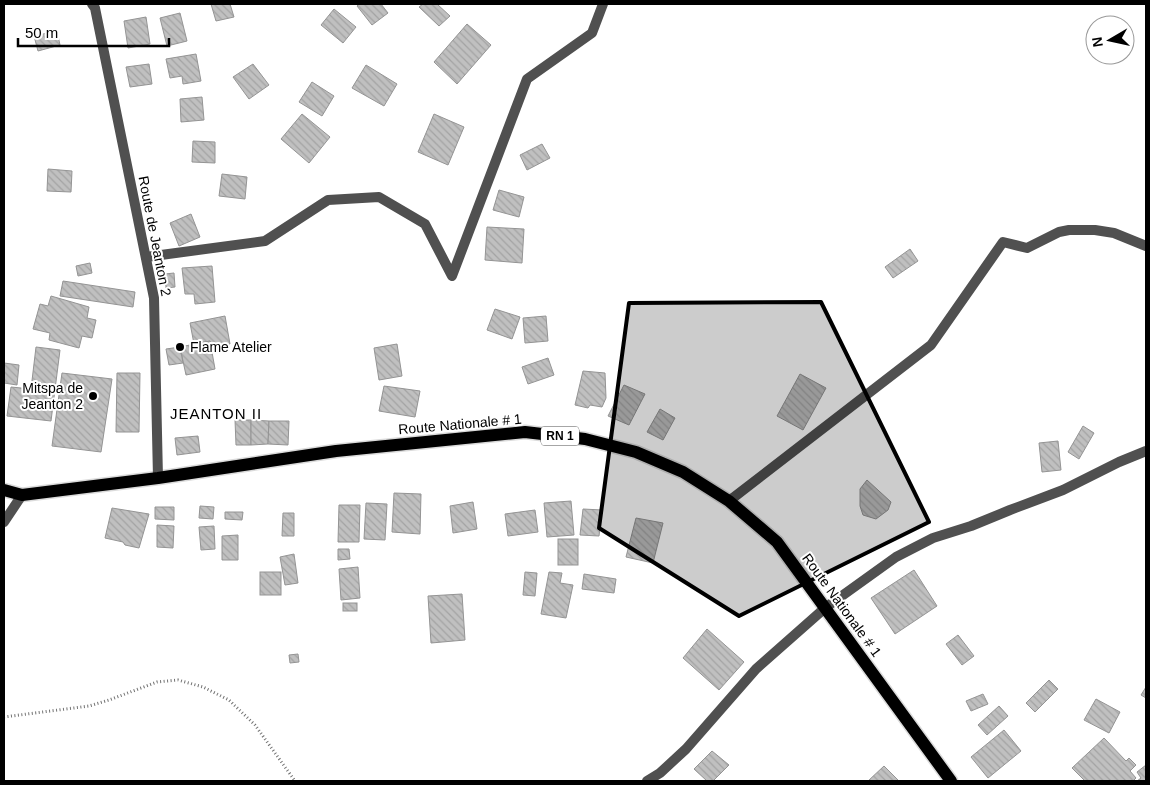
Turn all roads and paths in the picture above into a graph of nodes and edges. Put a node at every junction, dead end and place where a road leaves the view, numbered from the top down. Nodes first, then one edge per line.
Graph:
1 (92, 4) edge
2 (603, 4) edge
3 (1146, 246) edge
4 (146, 258) junction
5 (1146, 451) edge
6 (158, 478) junction
7 (4, 490) edge
8 (22, 495) junction
9 (729, 501) junction
10 (4, 522) edge
11 (825, 608) junction
12 (4, 716) edge
13 (295, 781) edge
14 (647, 781) edge
15 (951, 781) edge

1 - 4 street, Route de Jeanton 2
2 - 4 street
3 - 9 street
4 - 6 street, Route de Jeanton 2
5 - 11 street
6 - 8 main road, Route Nationale # 1 / RN 1
6 - 9 main road, Route Nationale # 1 / RN 1
7 - 8 main road, Route Nationale # 1 / RN 1
8 - 10 street
9 - 11 main road, Route Nationale # 1 / RN 1
11 - 14 street
11 - 15 main road, Route Nationale # 1 / RN 1
12 - 13 path

